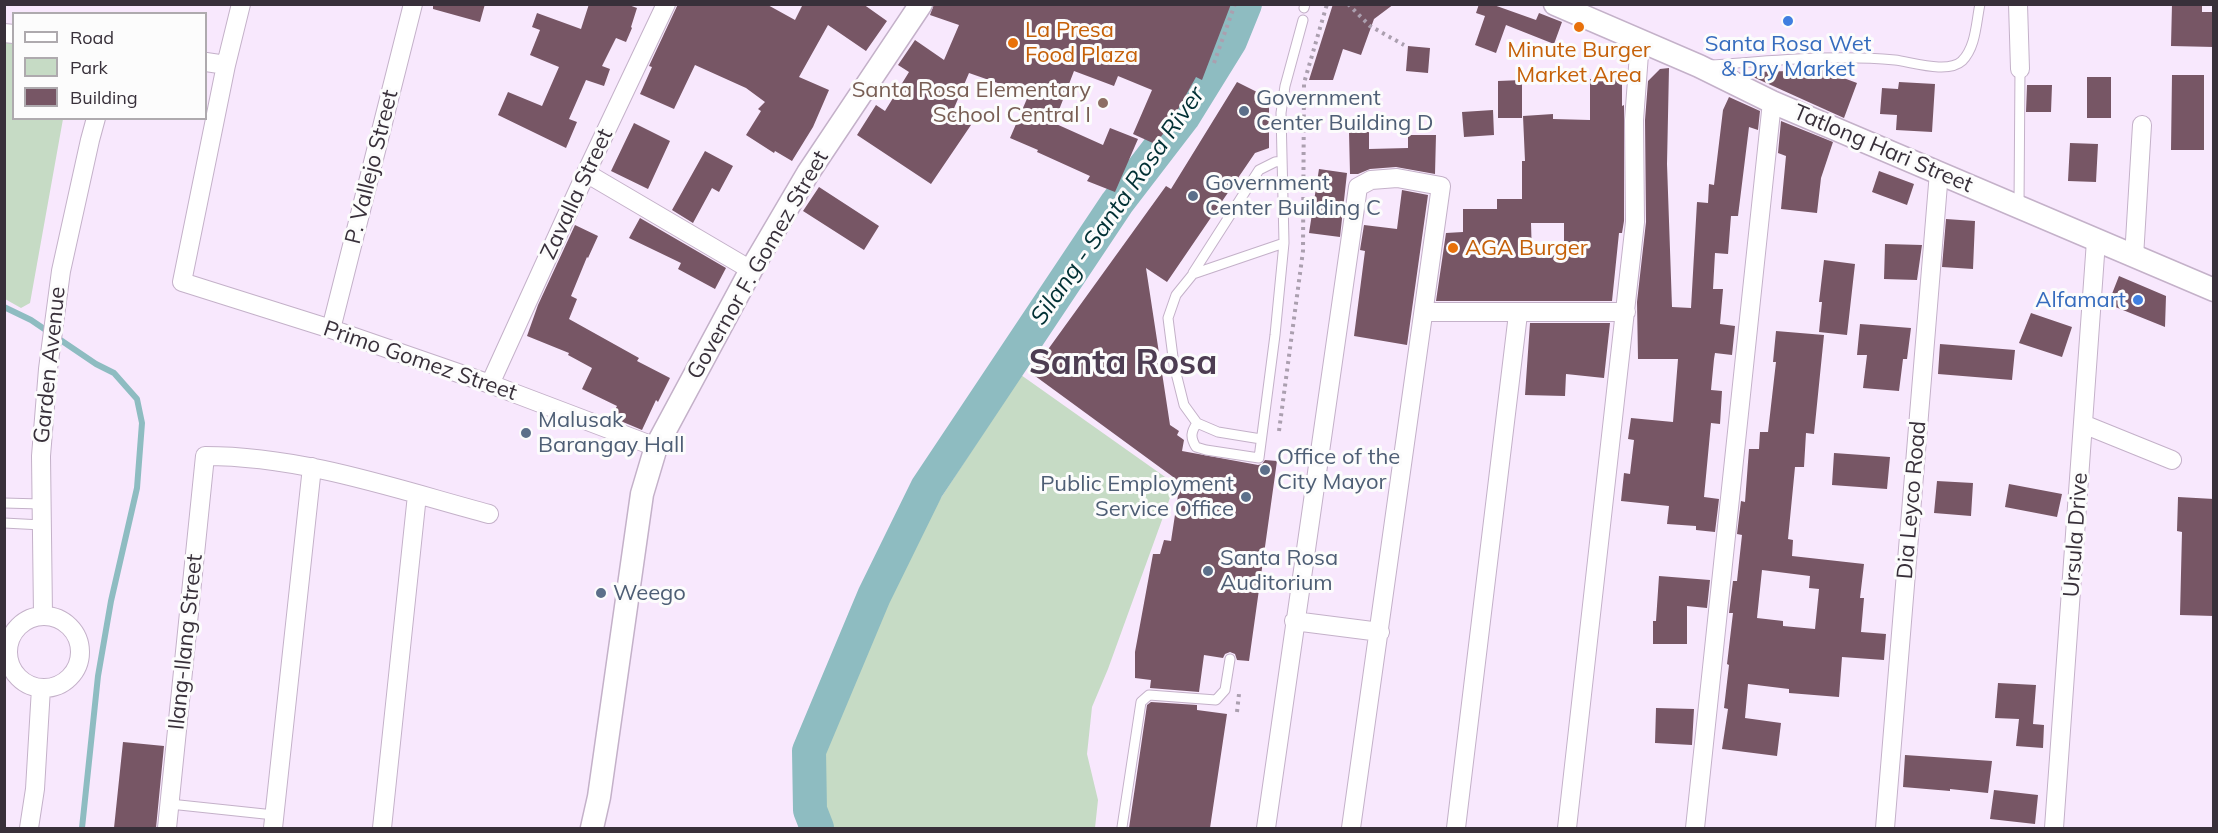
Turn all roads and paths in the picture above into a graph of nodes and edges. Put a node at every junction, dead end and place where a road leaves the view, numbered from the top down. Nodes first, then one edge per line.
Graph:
1 (241, 4) edge
2 (413, 4) edge
3 (666, 4) edge
4 (921, 4) edge
5 (1235, 4) edge
6 (1348, 4) edge
7 (1555, 4) edge
8 (1980, 4) edge
9 (2018, 4) edge
10 (1303, 20) dead end
11 (1640, 41) junction
12 (1404, 45) dead end
13 (207, 62) edge
14 (1214, 63) dead end
15 (226, 65) junction
16 (1699, 66) junction
17 (2020, 69) joint
18 (1772, 102) junction
19 (95, 120) edge
20 (2142, 125) dead end
21 (1304, 150) dead end
22 (1281, 151) junction
23 (1282, 162) junction
24 (1939, 172) junction
25 (586, 173) junction
26 (2019, 208) junction
27 (2096, 241) junction
28 (1284, 243) junction
29 (1303, 251) dead end
30 (1282, 257) junction
31 (2134, 257) junction
32 (751, 270) junction
33 (1193, 273) junction
34 (2214, 290) edge
35 (1425, 312) junction
36 (1626, 312) junction
37 (1518, 314) junction
38 (331, 328) junction
39 (490, 384) junction
40 (1197, 423) junction
41 (2084, 424) junction
42 (1261, 440) junction
43 (656, 447) junction
44 (2172, 460) dead end
45 (312, 467) junction
46 (417, 495) junction
47 (4, 503) edge
48 (41, 504) junction
49 (489, 514) dead end
50 (4, 523) edge
51 (42, 525) junction
52 (43, 615) junction
53 (1294, 621) junction
54 (1380, 632) junction
55 (6, 644) edge
56 (1230, 659) dead end
57 (41, 688) junction
58 (170, 804) junction
59 (273, 822) edge
60 (1122, 827) edge
61 (29, 828) edge
62 (167, 828) edge
63 (382, 828) edge
64 (592, 828) edge
65 (1266, 828) edge
66 (1351, 828) edge
67 (1456, 828) edge
68 (1567, 828) edge
69 (1695, 828) edge
70 (1885, 828) edge
71 (2054, 828) edge

1 - 15 street
2 - 38 street, P. Vallejo Street
3 - 25 street, Zavalla Street
4 - 32 street, Governor F. Gomez Street
5 - 14 path
6 - 12 path
7 - 11 street, Tatlong Hari Street
8 - 16 lane
9 - 17 street
10 - 22 lane
11 - 16 street, Tatlong Hari Street
11 - 36 street
13 - 15 street
15 - 38 street, Primo Gomez Street
16 - 18 street, Tatlong Hari Street
17 - 26 lane
18 - 24 street, Tatlong Hari Street
18 - 69 street
19 - 48 street, Garden Avenue
20 - 31 street
21 - 22 path
22 - 23 lane
23 - 28 lane
23 - 33 lane
24 - 26 street, Tatlong Hari Street
24 - 70 street, Dia Leyco Road
25 - 32 street
25 - 39 street, Zavalla Street
26 - 27 street, Tatlong Hari Street
27 - 31 street, Tatlong Hari Street
27 - 41 street, Ursula Drive
28 - 30 lane
28 - 33 lane
29 - 30 path
30 - 42 lane
31 - 34 street, Tatlong Hari Street
32 - 43 street, Governor F. Gomez Street
33 - 40 lane
35 - 37 street
35 - 53 street
35 - 54 street
36 - 37 street
36 - 68 street
37 - 67 street
38 - 39 street, Primo Gomez Street
39 - 43 street, Primo Gomez Street
40 - 42 lane
40 - 42 lane
41 - 44 street
41 - 71 street, Ursula Drive
43 - 64 street, Governor F. Gomez Street
45 - 46 street
45 - 58 street, Ilang-Ilang Street
45 - 59 street
46 - 49 street
46 - 63 street
47 - 48 lane
48 - 51 street, Garden Avenue
50 - 51 lane
51 - 52 street, Garden Avenue
52 - 55 street
52 - 57 street
53 - 54 street
53 - 65 street
54 - 66 street
55 - 57 street
56 - 60 lane
57 - 61 street
58 - 59 lane
58 - 62 street, Ilang-Ilang Street

